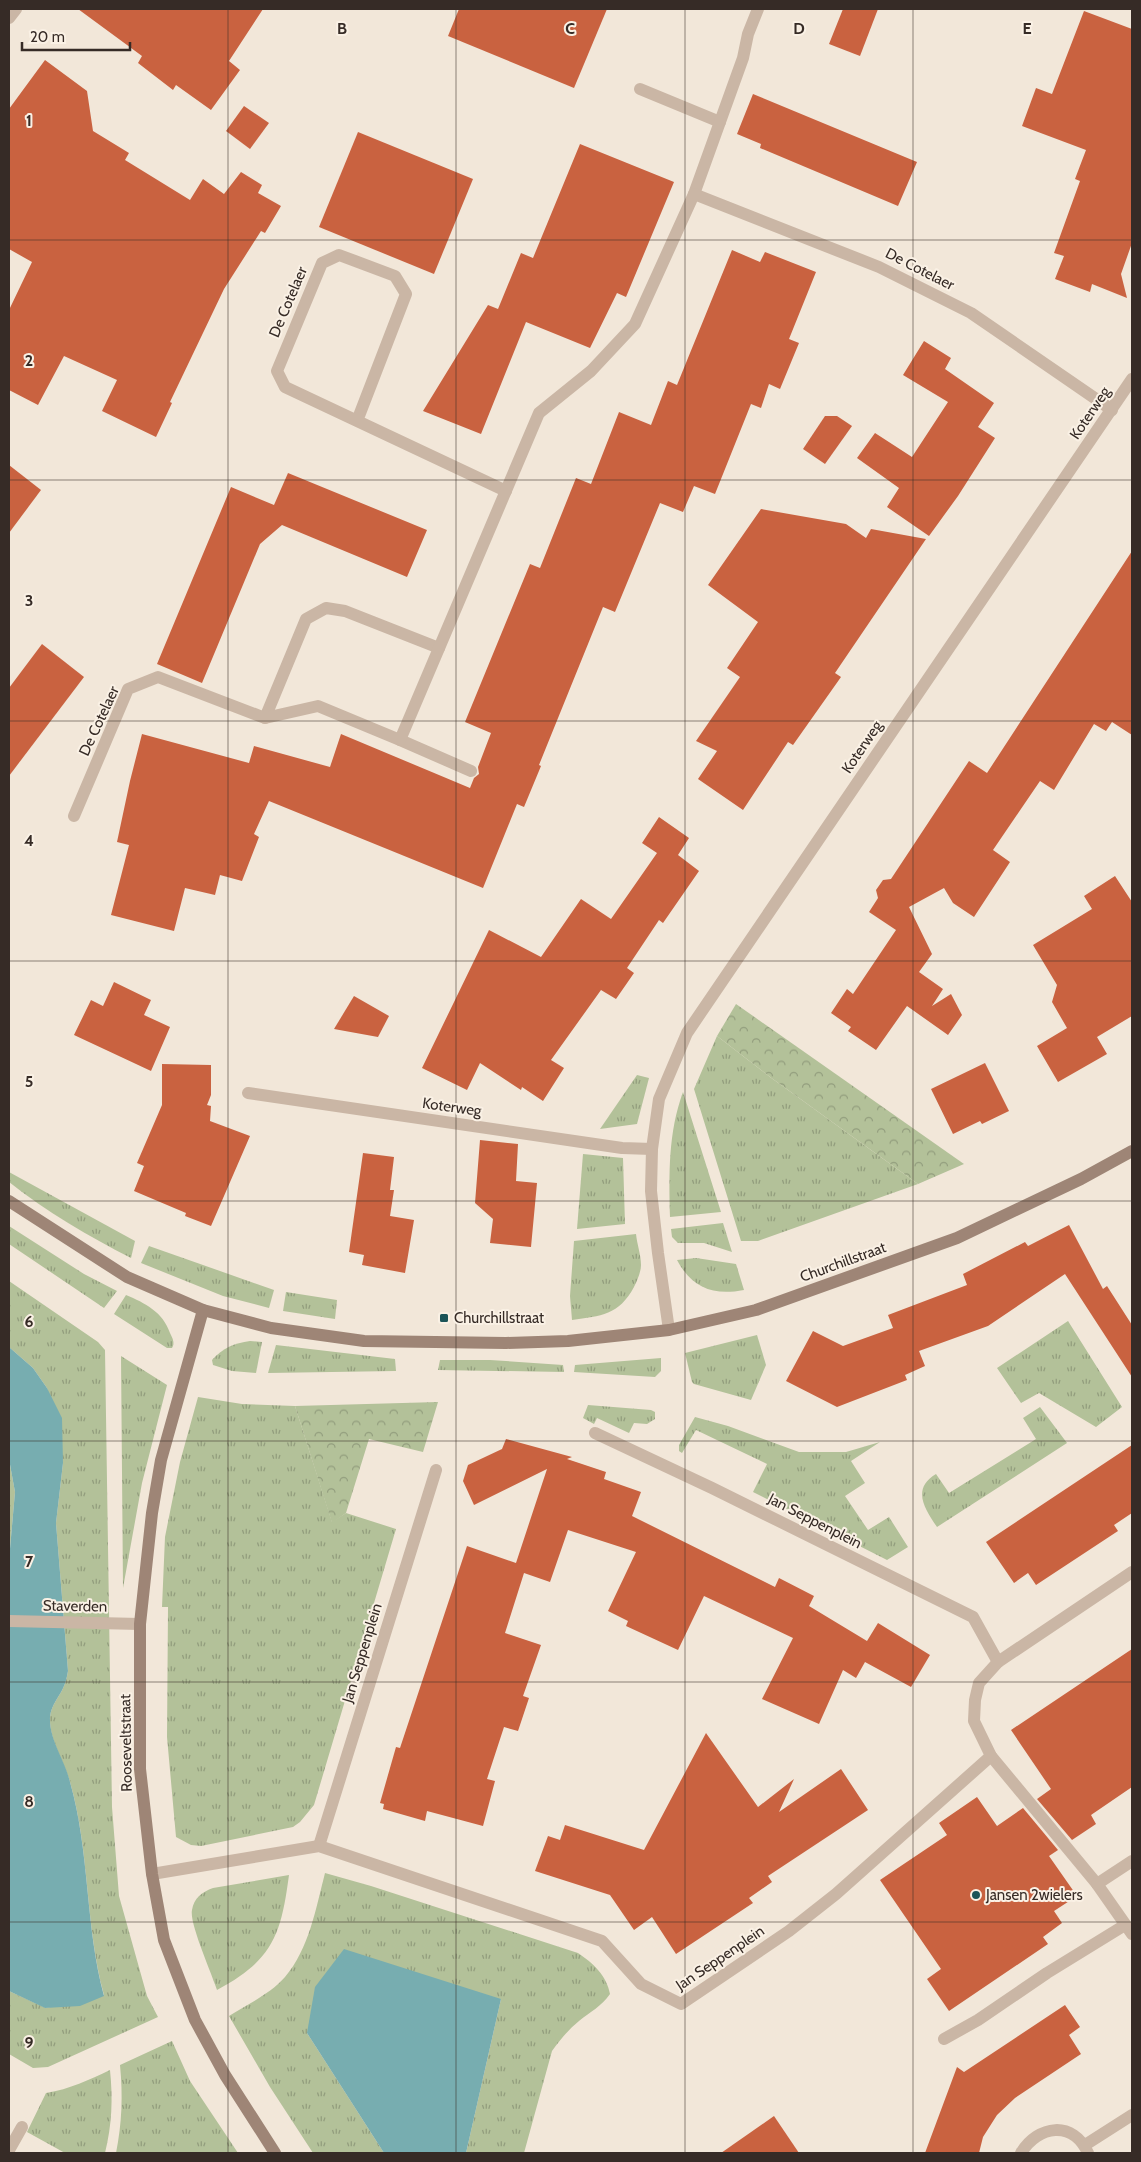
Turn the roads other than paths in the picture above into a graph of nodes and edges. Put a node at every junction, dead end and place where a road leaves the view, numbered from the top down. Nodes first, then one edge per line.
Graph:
1 (16, 9) edge
2 (758, 9) edge
3 (9, 18) edge
4 (640, 89) dead end
5 (720, 122) junction
6 (694, 194) junction
7 (1132, 379) edge
8 (1112, 410) junction
9 (357, 421) junction
10 (506, 491) junction
11 (439, 648) junction
12 (265, 718) junction
13 (400, 740) junction
14 (471, 771) dead end
15 (74, 816) dead end
16 (248, 1094) dead end
17 (652, 1149) junction
18 (1132, 1151) edge
19 (9, 1202) edge
20 (203, 1310) junction
21 (670, 1330) junction
22 (595, 1433) dead end
23 (436, 1470) dead end
24 (1132, 1572) edge
25 (9, 1621) edge
26 (140, 1624) junction
27 (998, 1662) junction
28 (991, 1756) junction
29 (319, 1846) junction
30 (1132, 1861) edge
31 (152, 1874) junction
32 (1097, 1884) junction
33 (1128, 1929) edge
34 (944, 2040) dead end
35 (1132, 2115) edge
36 (22, 2127) dead end
37 (1086, 2149) edge
38 (9, 2150) edge
39 (275, 2153) edge
40 (1021, 2153) edge

1 - 3 street
2 - 5 street
4 - 5 street
5 - 6 street
6 - 8 street, De Cotelaer
6 - 10 street
7 - 8 street, Koterweg
8 - 17 street, Koterweg
9 - 9 street, De Cotelaer
9 - 10 street, De Cotelaer
10 - 11 street
11 - 12 street
11 - 13 street
12 - 13 street
12 - 15 street, De Cotelaer
13 - 14 street
16 - 17 street, Koterweg
17 - 21 street, Koterweg
18 - 21 street, Churchillstraat
19 - 20 street, Churchillstraat
20 - 21 street, Churchillstraat
20 - 26 street, Rooseveltstraat
22 - 27 street, Jan Seppenplein
23 - 29 street, Jan Seppenplein
24 - 27 street
25 - 26 street, Staverden
26 - 31 street, Rooseveltstraat
27 - 28 street
28 - 29 street, Jan Seppenplein
28 - 32 street
29 - 31 street, Jan Seppenplein
30 - 32 street
31 - 39 street, Rooseveltstraat
32 - 33 street
33 - 34 street
35 - 37 street
36 - 38 street
37 - 40 street

